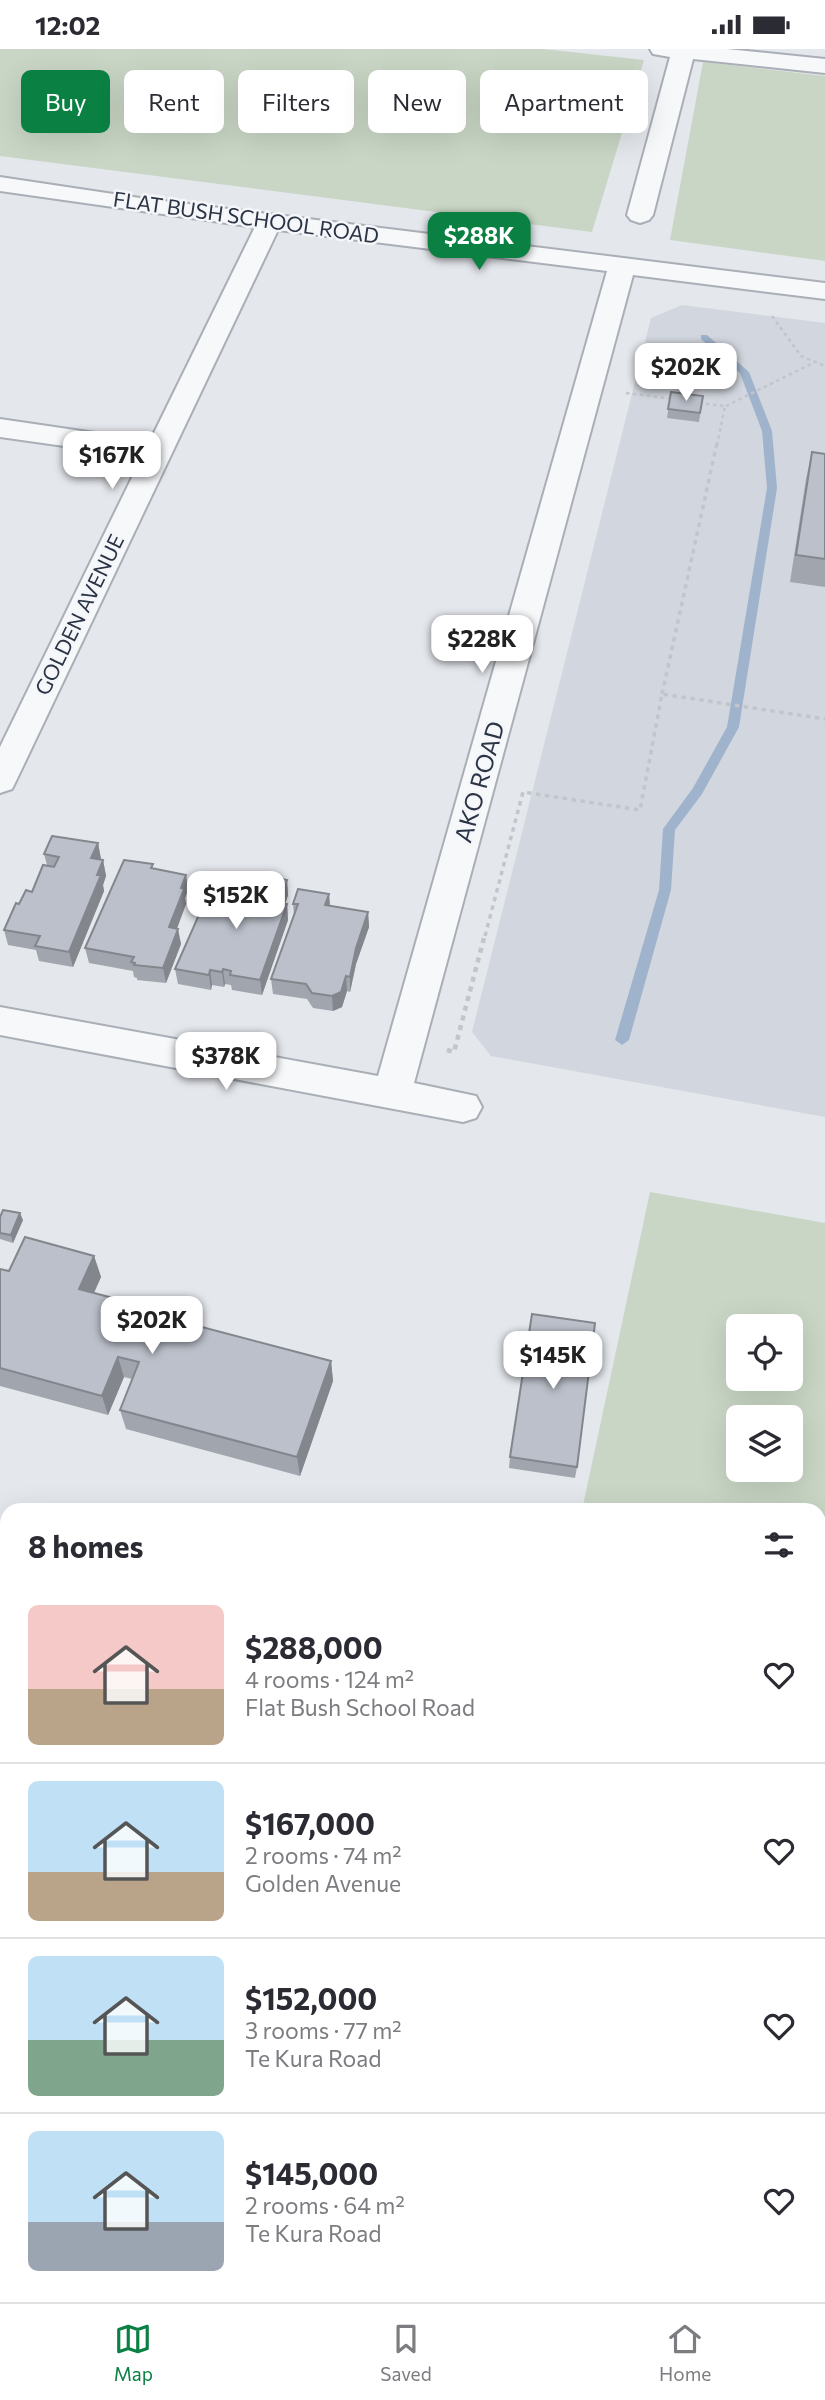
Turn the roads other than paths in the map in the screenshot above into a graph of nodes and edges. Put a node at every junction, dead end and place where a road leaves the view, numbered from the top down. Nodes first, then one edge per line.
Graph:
1 (676, 50) edge
2 (825, 66) edge
3 (0, 184) edge
4 (640, 215) dead end
5 (270, 221) junction
6 (621, 267) junction
7 (825, 291) edge
8 (0, 428) edge
9 (158, 451) junction
10 (0, 781) edge
11 (0, 1021) edge
12 (392, 1094) junction
13 (463, 1107) dead end

1 - 2 street
1 - 4 street
3 - 5 street, FLAT BUSH SCHOOL ROAD
5 - 6 street, FLAT BUSH SCHOOL ROAD
5 - 9 street, GOLDEN AVENUE
6 - 7 street, FLAT BUSH SCHOOL ROAD
6 - 12 street, AKO ROAD
8 - 9 street
9 - 10 street, GOLDEN AVENUE
11 - 12 street
12 - 13 street

